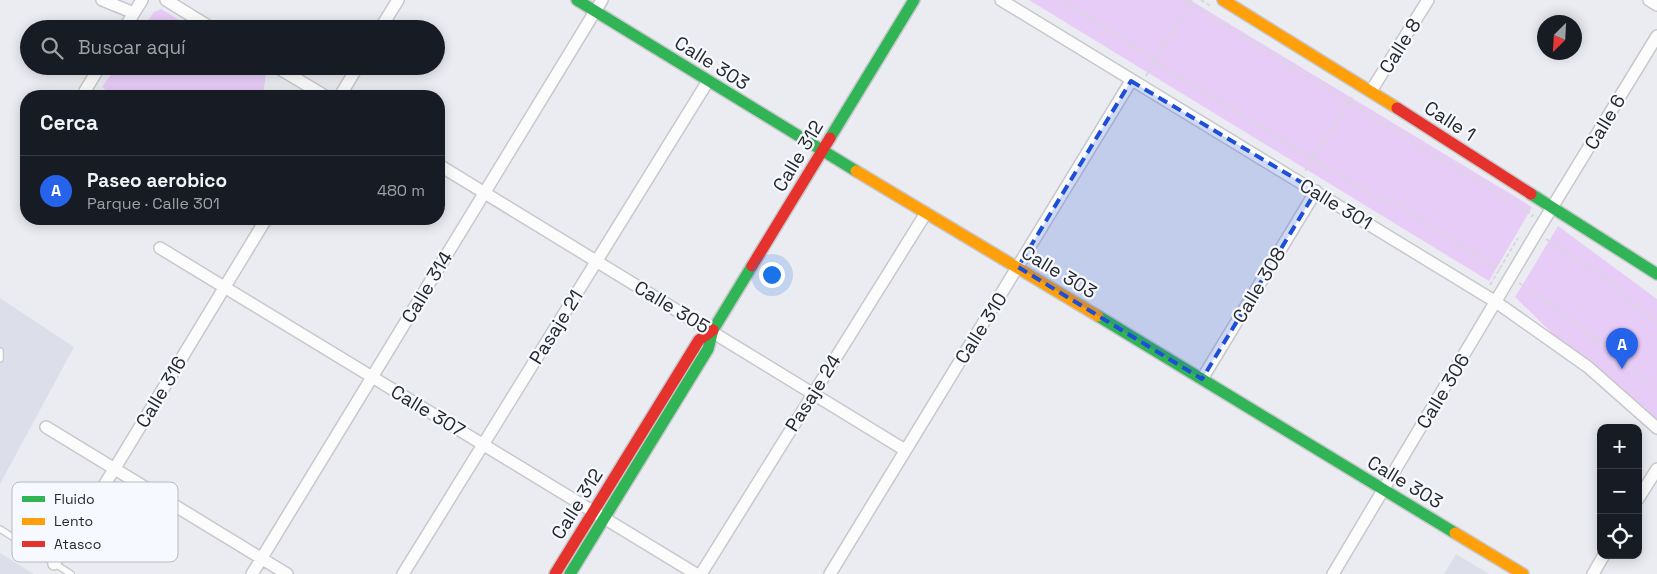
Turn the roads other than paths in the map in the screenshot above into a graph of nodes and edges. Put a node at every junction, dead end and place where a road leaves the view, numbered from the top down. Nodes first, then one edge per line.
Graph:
1 (102, 0) edge
2 (142, 0) edge
3 (166, 0) edge
4 (398, 0) edge
5 (577, 0) edge
6 (602, 0) edge
7 (914, 0) edge
8 (1001, 0) edge
9 (1223, 0) edge
10 (1428, 0) edge
11 (1649, 0) edge
12 (1657, 5) edge
13 (595, 11) junction
14 (134, 13) junction
15 (130, 20) edge
16 (198, 20) edge
17 (386, 20) edge
18 (1657, 36) edge
19 (95, 75) edge
20 (290, 75) edge
21 (353, 75) edge
22 (708, 81) junction
23 (1135, 84) junction
24 (86, 90) edge
25 (315, 90) edge
26 (344, 90) edge
27 (1372, 91) junction
28 (821, 151) junction
29 (445, 169) edge
30 (485, 192) junction
31 (1316, 192) junction
32 (1552, 207) junction
33 (926, 213) junction
34 (262, 225) edge
35 (160, 248) dead end
36 (596, 262) junction
37 (1018, 267) junction
38 (1657, 274) edge
39 (224, 287) junction
40 (1496, 302) junction
41 (712, 330) junction
42 (0, 351) edge
43 (0, 359) edge
44 (372, 377) junction
45 (1202, 379) junction
46 (813, 393) junction
47 (46, 427) dead end
48 (1657, 428) edge
49 (483, 444) junction
50 (905, 450) junction
51 (115, 468) junction
52 (1657, 469) edge
53 (106, 482) edge
54 (138, 482) edge
55 (1384, 490) junction
56 (1642, 493) edge
57 (178, 507) edge
58 (593, 512) junction
59 (604, 519) junction
60 (0, 529) edge
61 (12, 537) edge
62 (262, 558) junction
63 (1602, 559) edge
64 (51, 562) edge
65 (54, 564) joint
66 (71, 574) edge
67 (252, 574) edge
68 (288, 574) edge
69 (403, 574) edge
70 (555, 574) edge
71 (570, 574) edge
72 (696, 574) edge
73 (701, 574) edge
74 (830, 574) edge
75 (1333, 574) edge
76 (1523, 574) edge
77 (1593, 574) edge

1 - 14 street
2 - 14 street
3 - 16 street
4 - 17 street
5 - 13 street, Calle 303
6 - 13 street, Calle 314
7 - 28 street, Calle 312
8 - 23 street, Calle 301
9 - 27 street, Calle 1
10 - 27 street, Calle 8
11 - 12 street
13 - 22 street, Calle 303
13 - 30 street, Calle 314
14 - 15 street
18 - 32 street, Calle 6
19 - 24 street
20 - 25 street
21 - 26 street
22 - 28 street, Calle 303
22 - 36 street, Pasaje 21
23 - 31 street, Calle 301
23 - 37 street, Calle 310
27 - 32 street, Calle 1
28 - 33 street, Calle 303
28 - 41 street, Calle 312
29 - 30 street, Calle 305
30 - 36 street, Calle 305
30 - 44 street, Calle 314
31 - 40 street, Calle 301
31 - 45 street, Calle 308
32 - 38 street, Calle 1
32 - 40 street, Calle 306
33 - 37 street, Calle 303
33 - 46 street, Pasaje 24
34 - 39 street, Calle 316
35 - 39 street, Calle 307
36 - 41 street, Calle 305
36 - 49 street, Pasaje 21
37 - 45 street, Calle 303
37 - 50 street, Calle 310
39 - 44 street, Calle 307
39 - 51 street, Calle 316
40 - 48 street, Calle 301
40 - 55 street, Calle 306
41 - 46 street, Calle 305
41 - 58 street, Calle 312
41 - 59 street, Calle 312
42 - 43 lane
44 - 49 street, Calle 307
44 - 62 street, Calle 314
45 - 55 street, Calle 303
46 - 50 street, Calle 305
46 - 73 street, Pasaje 24
47 - 51 street
49 - 58 street, Calle 307
49 - 69 street, Pasaje 21
50 - 74 street, Calle 310
51 - 53 street, Calle 316
51 - 54 street
52 - 56 street
55 - 75 street, Calle 306
55 - 76 street, Calle 303
57 - 62 street
58 - 59 street, Calle 307
58 - 70 street, Calle 312
59 - 71 street, Calle 312
59 - 72 street, Calle 307
60 - 61 lane
62 - 67 street, Calle 314
62 - 68 street
63 - 77 street
64 - 65 lane
65 - 66 lane

